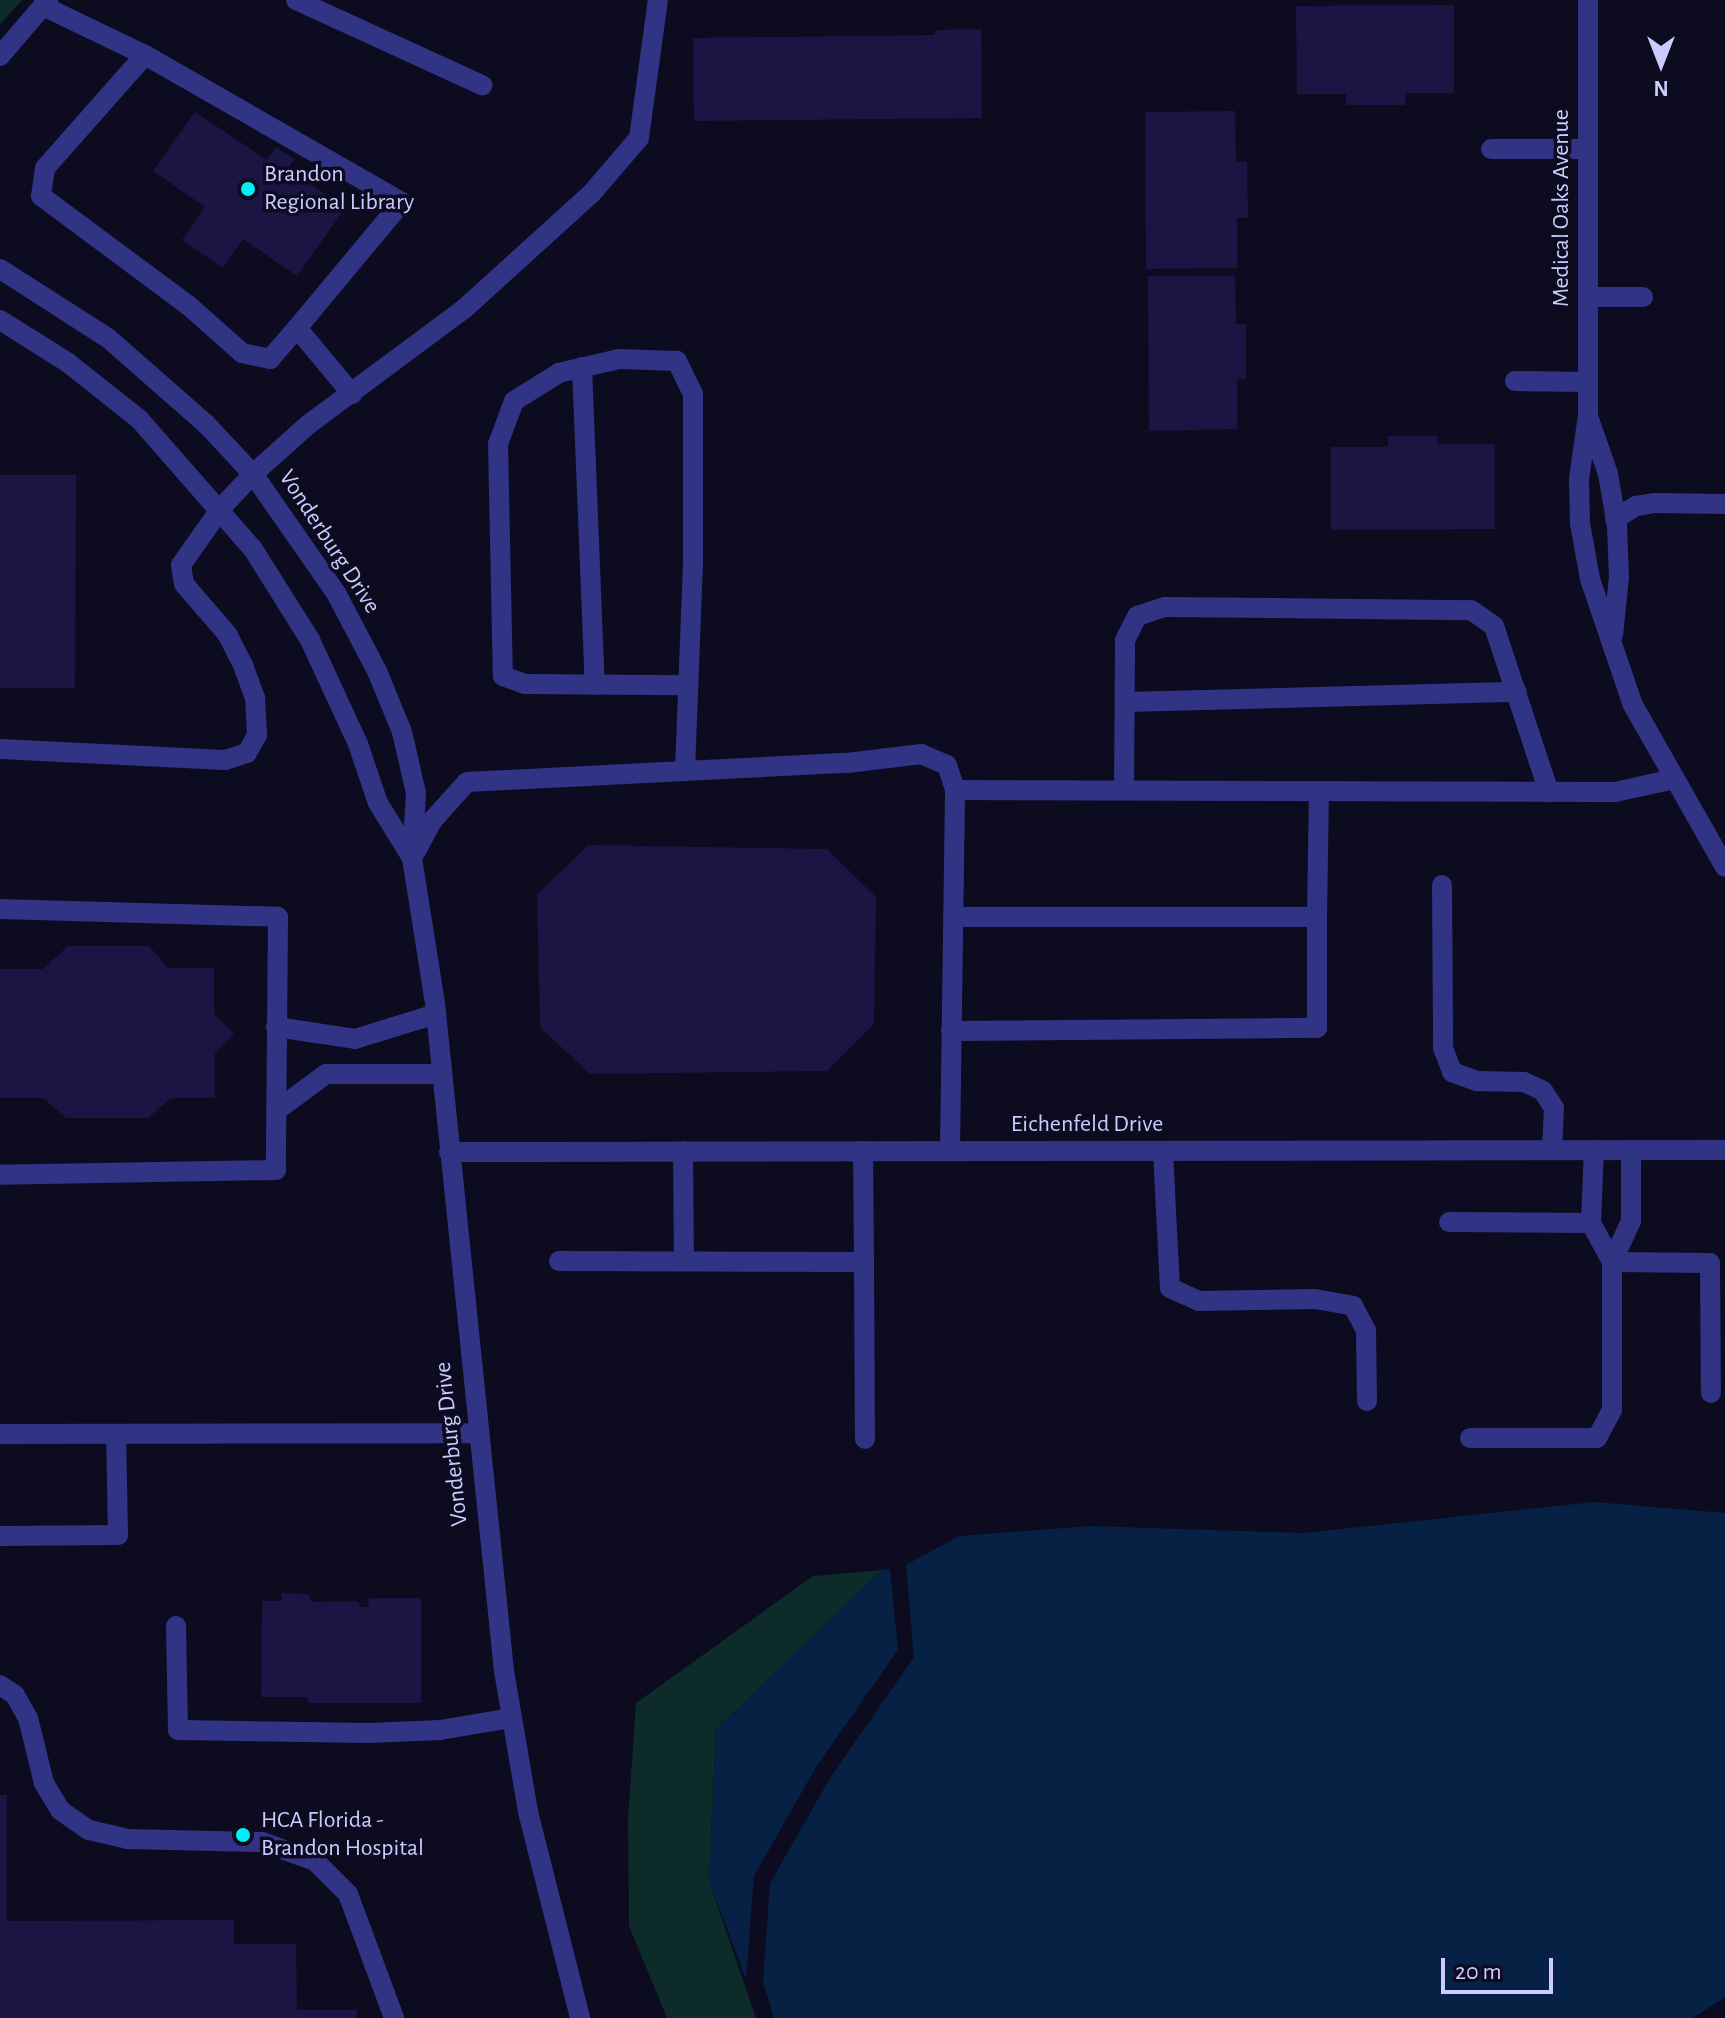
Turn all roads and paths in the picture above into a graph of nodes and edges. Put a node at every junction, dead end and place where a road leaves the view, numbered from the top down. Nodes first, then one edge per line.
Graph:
1 (296, 0) edge
2 (658, 0) edge
3 (1588, 0) edge
4 (45, 3) edge
5 (145, 55) junction
6 (0, 56) edge
7 (482, 85) dead end
8 (1491, 149) dead end
9 (1588, 149) junction
10 (0, 269) edge
11 (1588, 297) junction
12 (1643, 297) dead end
13 (0, 320) edge
14 (297, 328) junction
15 (582, 367) junction
16 (1515, 381) dead end
17 (1588, 382) junction
18 (352, 394) junction
19 (1588, 415) junction
20 (253, 474) junction
21 (1725, 504) edge
22 (221, 508) junction
23 (1615, 519) junction
24 (1612, 639) junction
25 (595, 685) junction
26 (688, 685) junction
27 (1517, 692) junction
28 (1125, 702) junction
29 (0, 749) edge
30 (685, 771) junction
31 (1674, 779) junction
32 (955, 790) junction
33 (1124, 790) junction
34 (1319, 791) junction
35 (1549, 792) junction
36 (412, 858) junction
37 (1725, 867) edge
38 (1442, 885) dead end
39 (0, 909) edge
40 (953, 917) junction
41 (1317, 917) junction
42 (436, 1014) junction
43 (276, 1027) junction
44 (951, 1031) junction
45 (442, 1074) junction
46 (276, 1111) junction
47 (1552, 1150) junction
48 (1594, 1150) junction
49 (1631, 1150) junction
50 (1725, 1150) edge
51 (683, 1151) junction
52 (863, 1151) junction
53 (950, 1151) junction
54 (1163, 1151) junction
55 (449, 1152) junction
56 (0, 1175) edge
57 (1449, 1222) dead end
58 (1591, 1223) junction
59 (559, 1261) dead end
60 (684, 1261) junction
61 (864, 1262) junction
62 (1612, 1262) junction
63 (1717, 1263) edge
64 (1711, 1393) dead end
65 (1367, 1401) dead end
66 (477, 1433) junction
67 (0, 1434) edge
68 (116, 1435) junction
69 (1470, 1438) dead end
70 (865, 1439) dead end
71 (0, 1536) edge
72 (176, 1626) dead end
73 (0, 1685) edge
74 (511, 1718) junction
75 (394, 2018) edge
76 (580, 2018) edge

1 - 7 street
2 - 18 street
3 - 9 street, Medical Oaks Avenue
4 - 5 street
4 - 6 street
5 - 14 street
5 - 14 street
8 - 9 street
9 - 11 street, Medical Oaks Avenue
10 - 20 street, Vonderburg Drive
11 - 12 street
11 - 17 street, Medical Oaks Avenue
13 - 22 street, Vonderburg Drive
14 - 18 street
15 - 25 street
15 - 25 street
15 - 26 street
16 - 17 street
17 - 19 street, Medical Oaks Avenue
18 - 20 street
19 - 23 street, Medical Oaks Avenue
19 - 24 street, Medical Oaks Avenue
20 - 22 street
20 - 36 street, Vonderburg Drive
21 - 23 street
22 - 29 street
22 - 36 street, Vonderburg Drive
23 - 24 street, Medical Oaks Avenue
24 - 31 street, Medical Oaks Avenue
25 - 26 street
26 - 30 street
27 - 28 street
27 - 28 street
27 - 35 street
28 - 33 street
30 - 32 street
30 - 36 street
31 - 35 street
31 - 37 street, Medical Oaks Avenue
32 - 33 street
32 - 40 street
33 - 34 street
34 - 35 street
34 - 41 street
36 - 42 street, Vonderburg Drive
38 - 47 street
39 - 43 street
40 - 41 street
40 - 44 street
41 - 44 street
42 - 43 street
42 - 45 street, Vonderburg Drive
43 - 46 street
44 - 53 street
45 - 46 street
45 - 55 street, Vonderburg Drive
46 - 56 street
47 - 48 street, Eichenfeld Drive
47 - 54 street, Eichenfeld Drive
48 - 49 street, Eichenfeld Drive
48 - 58 street
49 - 50 street, Eichenfeld Drive
49 - 62 street
51 - 52 street, Eichenfeld Drive
51 - 55 street, Eichenfeld Drive
51 - 60 street
52 - 53 street, Eichenfeld Drive
52 - 61 street
53 - 54 street, Eichenfeld Drive
54 - 65 street
55 - 66 street, Vonderburg Drive
57 - 58 street
58 - 62 street
59 - 60 street
60 - 61 street
61 - 70 street
62 - 63 street
62 - 69 street
63 - 64 street
66 - 68 street
66 - 74 street, Vonderburg Drive
67 - 68 street
68 - 71 street
72 - 74 street
73 - 75 street
74 - 76 street, Vonderburg Drive

